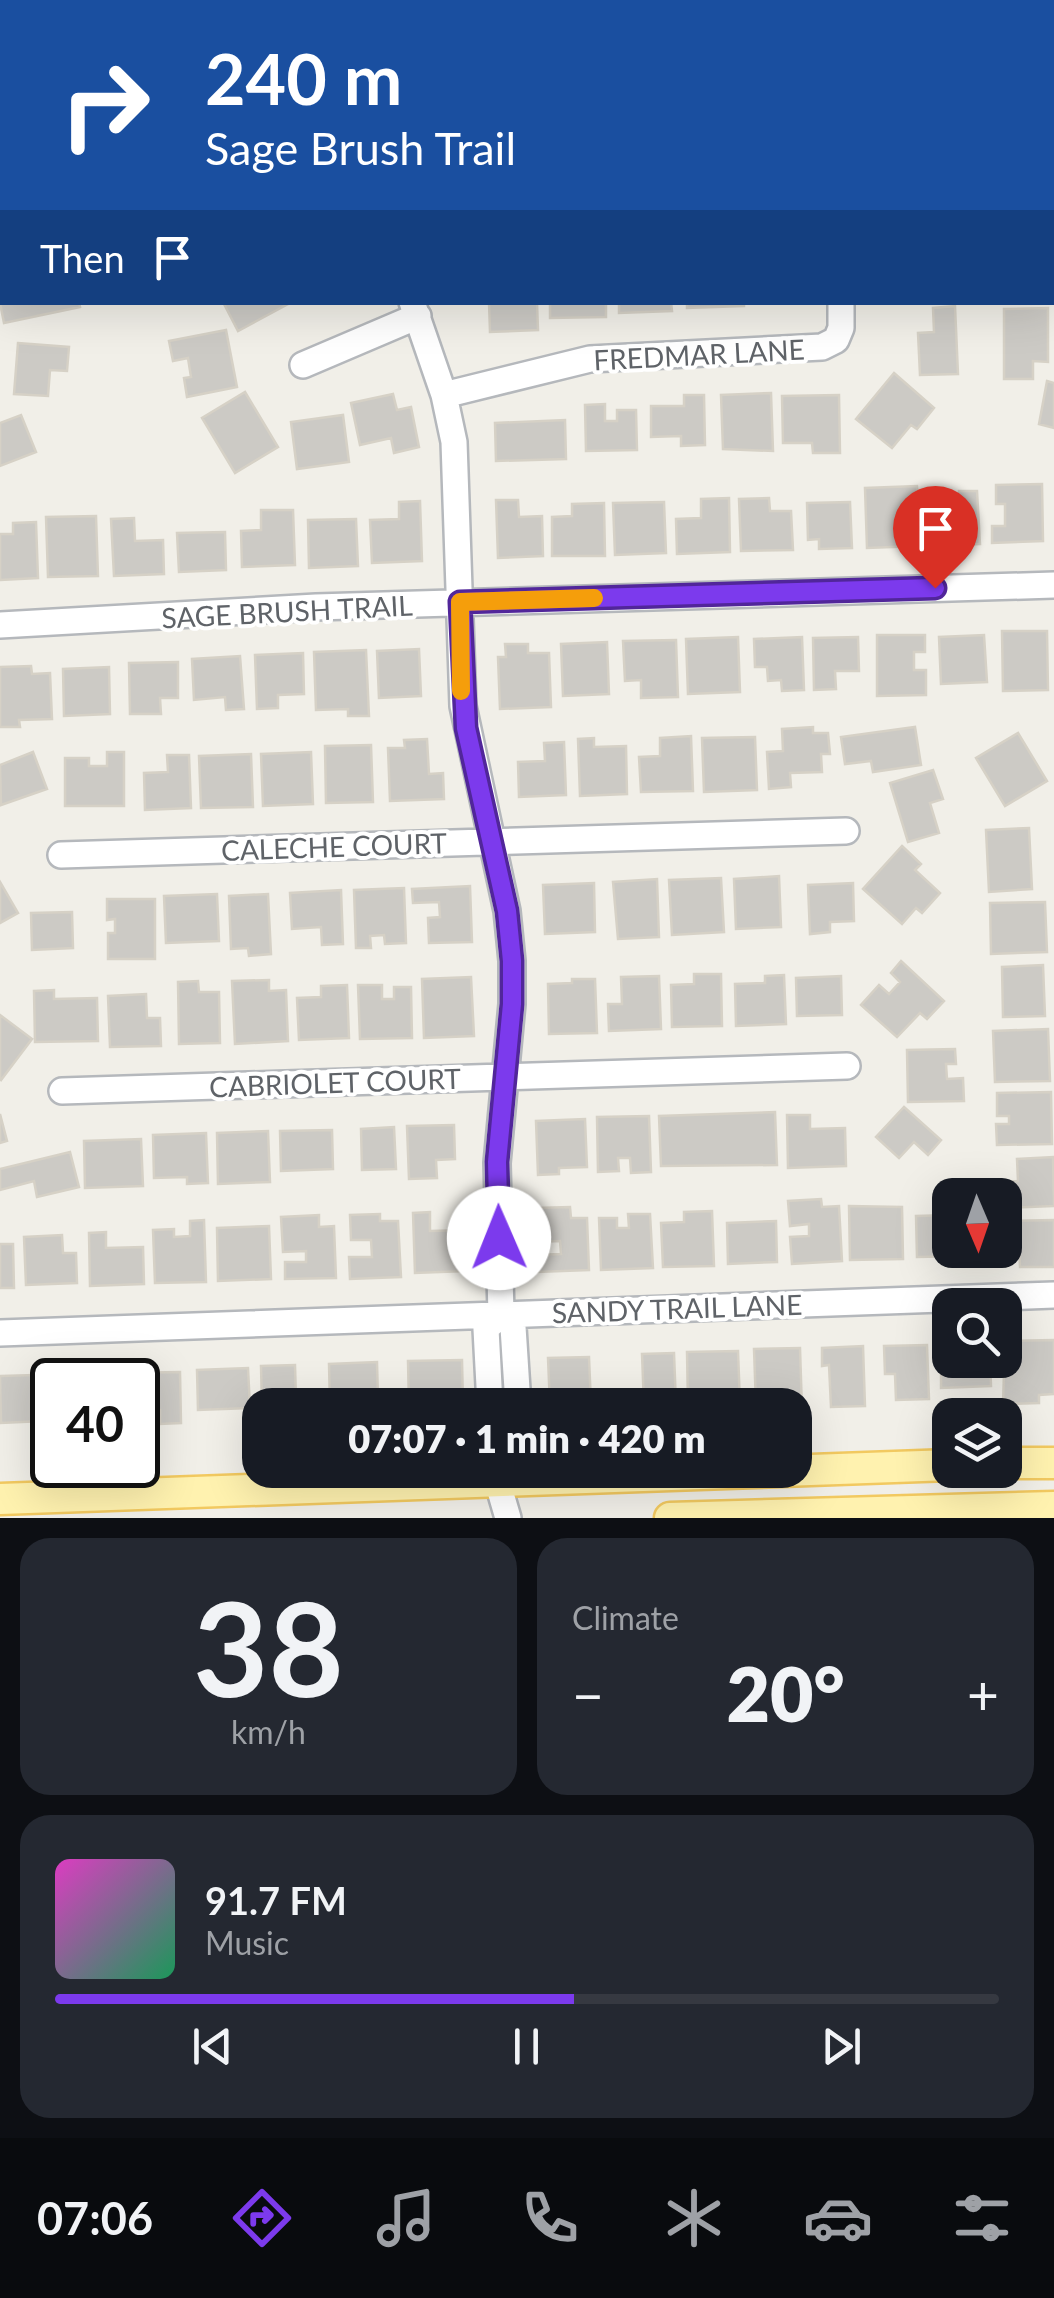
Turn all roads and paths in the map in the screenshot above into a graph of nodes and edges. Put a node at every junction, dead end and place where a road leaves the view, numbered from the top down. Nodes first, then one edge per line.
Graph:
1 (841, 305) edge
2 (415, 310) edge
3 (303, 365) dead end
4 (444, 394) junction
5 (1054, 585) edge
6 (460, 602) junction
7 (0, 625) edge
8 (846, 830) dead end
9 (492, 842) junction
10 (61, 855) dead end
11 (847, 1066) dead end
12 (505, 1077) junction
13 (62, 1091) dead end
14 (1054, 1295) edge
15 (501, 1314) junction
16 (0, 1333) edge
17 (489, 1388) edge
18 (517, 1388) edge
19 (1022, 1463) edge
20 (1054, 1463) edge
21 (932, 1465) edge
22 (812, 1468) edge
23 (242, 1488) edge
24 (509, 1488) edge
25 (0, 1499) edge
26 (1054, 1507) edge
27 (510, 1518) edge
28 (670, 1518) edge

1 - 4 street, FREDMAR LANE
2 - 3 street
2 - 4 street
4 - 6 street
5 - 6 street, SAGE BRUSH TRAIL
6 - 7 street, SAGE BRUSH TRAIL
6 - 9 street
8 - 9 street, CALECHE COURT
9 - 10 street, CALECHE COURT
9 - 12 street
11 - 12 street, CABRIOLET COURT
12 - 13 street, CABRIOLET COURT
12 - 15 street
14 - 15 street, SANDY TRAIL LANE
15 - 16 street, SANDY TRAIL LANE
15 - 17 street
15 - 18 street
19 - 20 main road
21 - 22 main road
23 - 25 main road
24 - 27 street
26 - 28 main road

